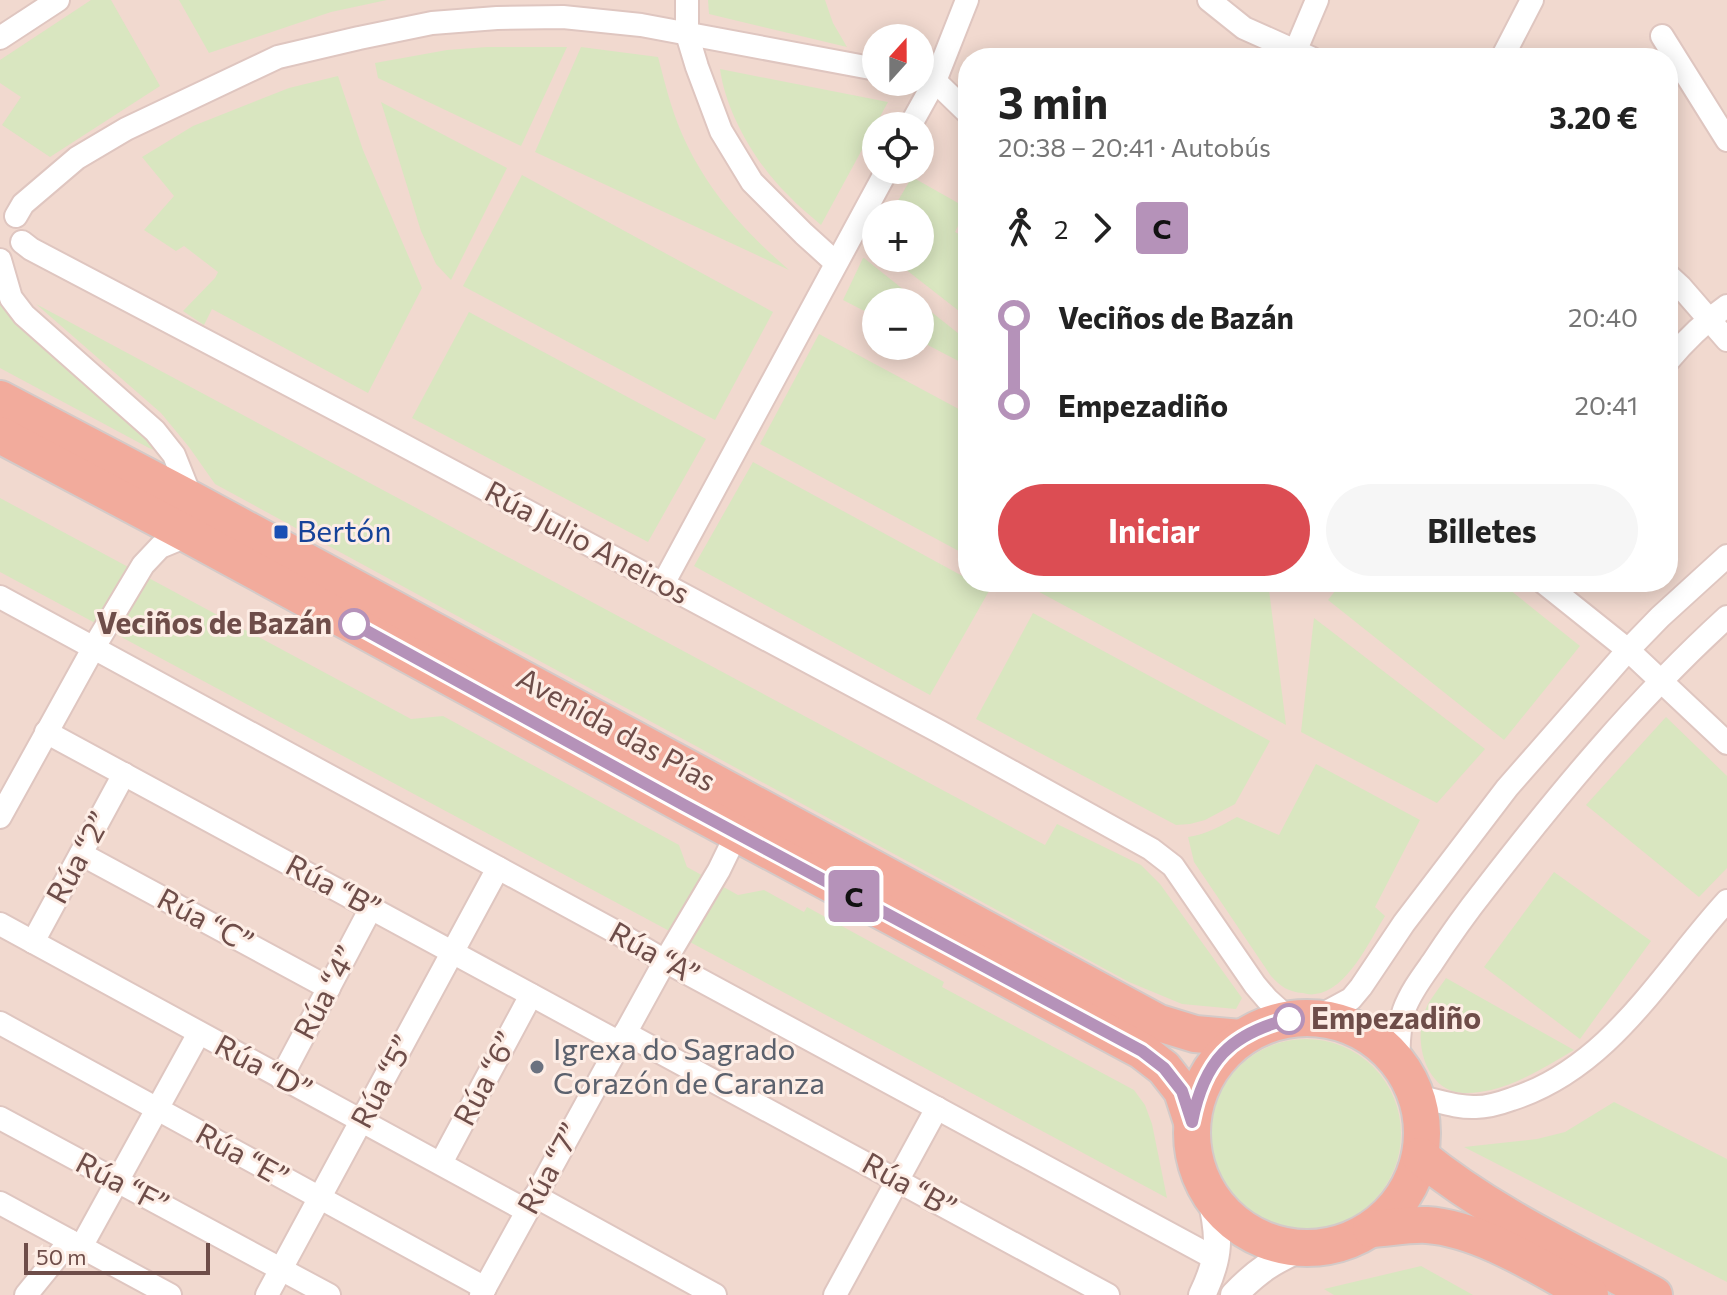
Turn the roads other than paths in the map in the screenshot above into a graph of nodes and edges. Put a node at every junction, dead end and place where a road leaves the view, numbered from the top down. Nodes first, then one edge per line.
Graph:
1 (58, 0) edge
2 (687, 0) edge
3 (967, 0) edge
4 (1209, 0) edge
5 (1317, 0) edge
6 (1532, 0) edge
7 (687, 34) junction
8 (1662, 36) dead end
9 (0, 38) edge
10 (1288, 48) edge
11 (1305, 48) edge
12 (1507, 48) edge
13 (1670, 48) edge
14 (1678, 62) edge
15 (862, 66) edge
16 (934, 66) edge
17 (934, 86) edge
18 (958, 105) edge
19 (1727, 140) edge
20 (879, 184) edge
21 (8, 213) edge
22 (22, 242) junction
23 (0, 257) edge
24 (836, 263) junction
25 (1678, 282) edge
26 (1718, 312) edge
27 (1727, 340) edge
28 (1678, 349) edge
29 (0, 399) edge
30 (0, 435) edge
31 (190, 517) junction
32 (1727, 556) edge
33 (663, 584) junction
34 (1556, 592) edge
35 (0, 597) edge
36 (1727, 617) edge
37 (94, 647) junction
38 (1628, 650) junction
39 (1661, 680) junction
40 (46, 732) junction
41 (1727, 743) edge
42 (124, 774) junction
43 (0, 817) edge
44 (737, 833) junction
45 (81, 854) junction
46 (498, 868) junction
47 (1727, 901) edge
48 (371, 908) junction
49 (0, 924) edge
50 (33, 942) junction
51 (452, 953) junction
52 (665, 961) junction
53 (329, 988) junction
54 (531, 995) junction
55 (1303, 1018) junction
56 (0, 1023) edge
57 (199, 1033) junction
58 (623, 1038) junction
59 (1241, 1038) junction
60 (1398, 1064) junction
61 (281, 1078) junction
62 (1416, 1096) junction
63 (937, 1108) junction
64 (157, 1110) junction
65 (0, 1118) edge
66 (361, 1121) junction
67 (1192, 1122) junction
68 (1420, 1156) junction
69 (441, 1163) junction
70 (897, 1180) junction
71 (118, 1181) junction
72 (1210, 1194) junction
73 (319, 1198) junction
74 (0, 1203) edge
75 (531, 1204) junction
76 (1371, 1229) junction
77 (76, 1244) junction
78 (1303, 1248) junction
79 (1216, 1259) junction
80 (281, 1269) junction
81 (483, 1292) edge
82 (26, 1295) edge
83 (170, 1295) edge
84 (267, 1295) edge
85 (329, 1295) edge
86 (715, 1295) edge
87 (835, 1295) edge
88 (1108, 1295) edge
89 (1202, 1295) edge
90 (1234, 1295) edge
91 (1590, 1295) edge
92 (1654, 1295) edge

1 - 9 street
2 - 7 street
3 - 16 street
4 - 10 street
5 - 11 street
6 - 12 street
7 - 15 street
7 - 21 street
7 - 24 street
8 - 13 street
14 - 19 street
17 - 18 street
20 - 24 street
21 - 22 street
22 - 23 street
22 - 33 street, Rúa Julio Aneiros
23 - 31 street
24 - 33 street
25 - 26 street
26 - 27 street
26 - 28 street
29 - 31 highway, Avenida das Pías
30 - 31 highway, Avenida das Pías
31 - 37 street
31 - 44 highway, Avenida das Pías
31 - 59 highway, Avenida das Pías
32 - 38 street
33 - 55 street, Rúa Julio Aneiros
34 - 38 street
35 - 37 street, Rúa “A”
36 - 39 street
37 - 40 street
37 - 46 street, Rúa “A”
38 - 39 street
38 - 55 street
39 - 41 street
39 - 60 street
40 - 42 street, Rúa “B”
40 - 43 street
42 - 45 street, Rúa “2”
42 - 48 street, Rúa “B”
44 - 52 street, Rúa “7”
44 - 67 highway, Avenida das Pías
45 - 50 street, Rúa “2”
45 - 53 street, Rúa “C”
46 - 51 street, Rúa “5”
46 - 52 street, Rúa “A”
47 - 62 street
48 - 51 street, Rúa “B”
48 - 53 street, Rúa “4”
49 - 50 street, Rúa “D”
50 - 57 street, Rúa “D”
51 - 54 street, Rúa “B”
51 - 66 street, Rúa “5”
52 - 58 street, Rúa “7”
52 - 63 street, Rúa “A”
53 - 61 street, Rúa “4”
54 - 58 street, Rúa “B”
54 - 69 street, Rúa “6”
55 - 59 highway
55 - 60 highway
56 - 64 street, Rúa “E”
57 - 61 street, Rúa “D”
57 - 64 street
58 - 70 street, Rúa “B”
58 - 75 street, Rúa “7”
59 - 67 highway
60 - 62 highway
61 - 66 street, Rúa “D”
62 - 68 highway
63 - 70 street
63 - 79 street, Rúa “A”
64 - 71 street
64 - 73 street, Rúa “E”
65 - 71 street, Rúa “F”
66 - 69 street, Rúa “D”
66 - 73 street, Rúa “5”
67 - 72 highway
68 - 76 highway
68 - 92 highway
69 - 75 street, Rúa “D”
70 - 87 street
70 - 88 street, Rúa “B”
71 - 77 street
71 - 80 street, Rúa “F”
72 - 78 highway
72 - 79 street
73 - 80 street, Rúa “5”
73 - 81 street, Rúa “E”
74 - 77 street
75 - 81 street, Rúa “7”
75 - 86 street, Rúa “D”
76 - 78 highway
76 - 91 highway
77 - 82 street
77 - 83 street
78 - 90 street
79 - 89 street
80 - 84 street, Rúa “5”
80 - 85 street, Rúa “F”

